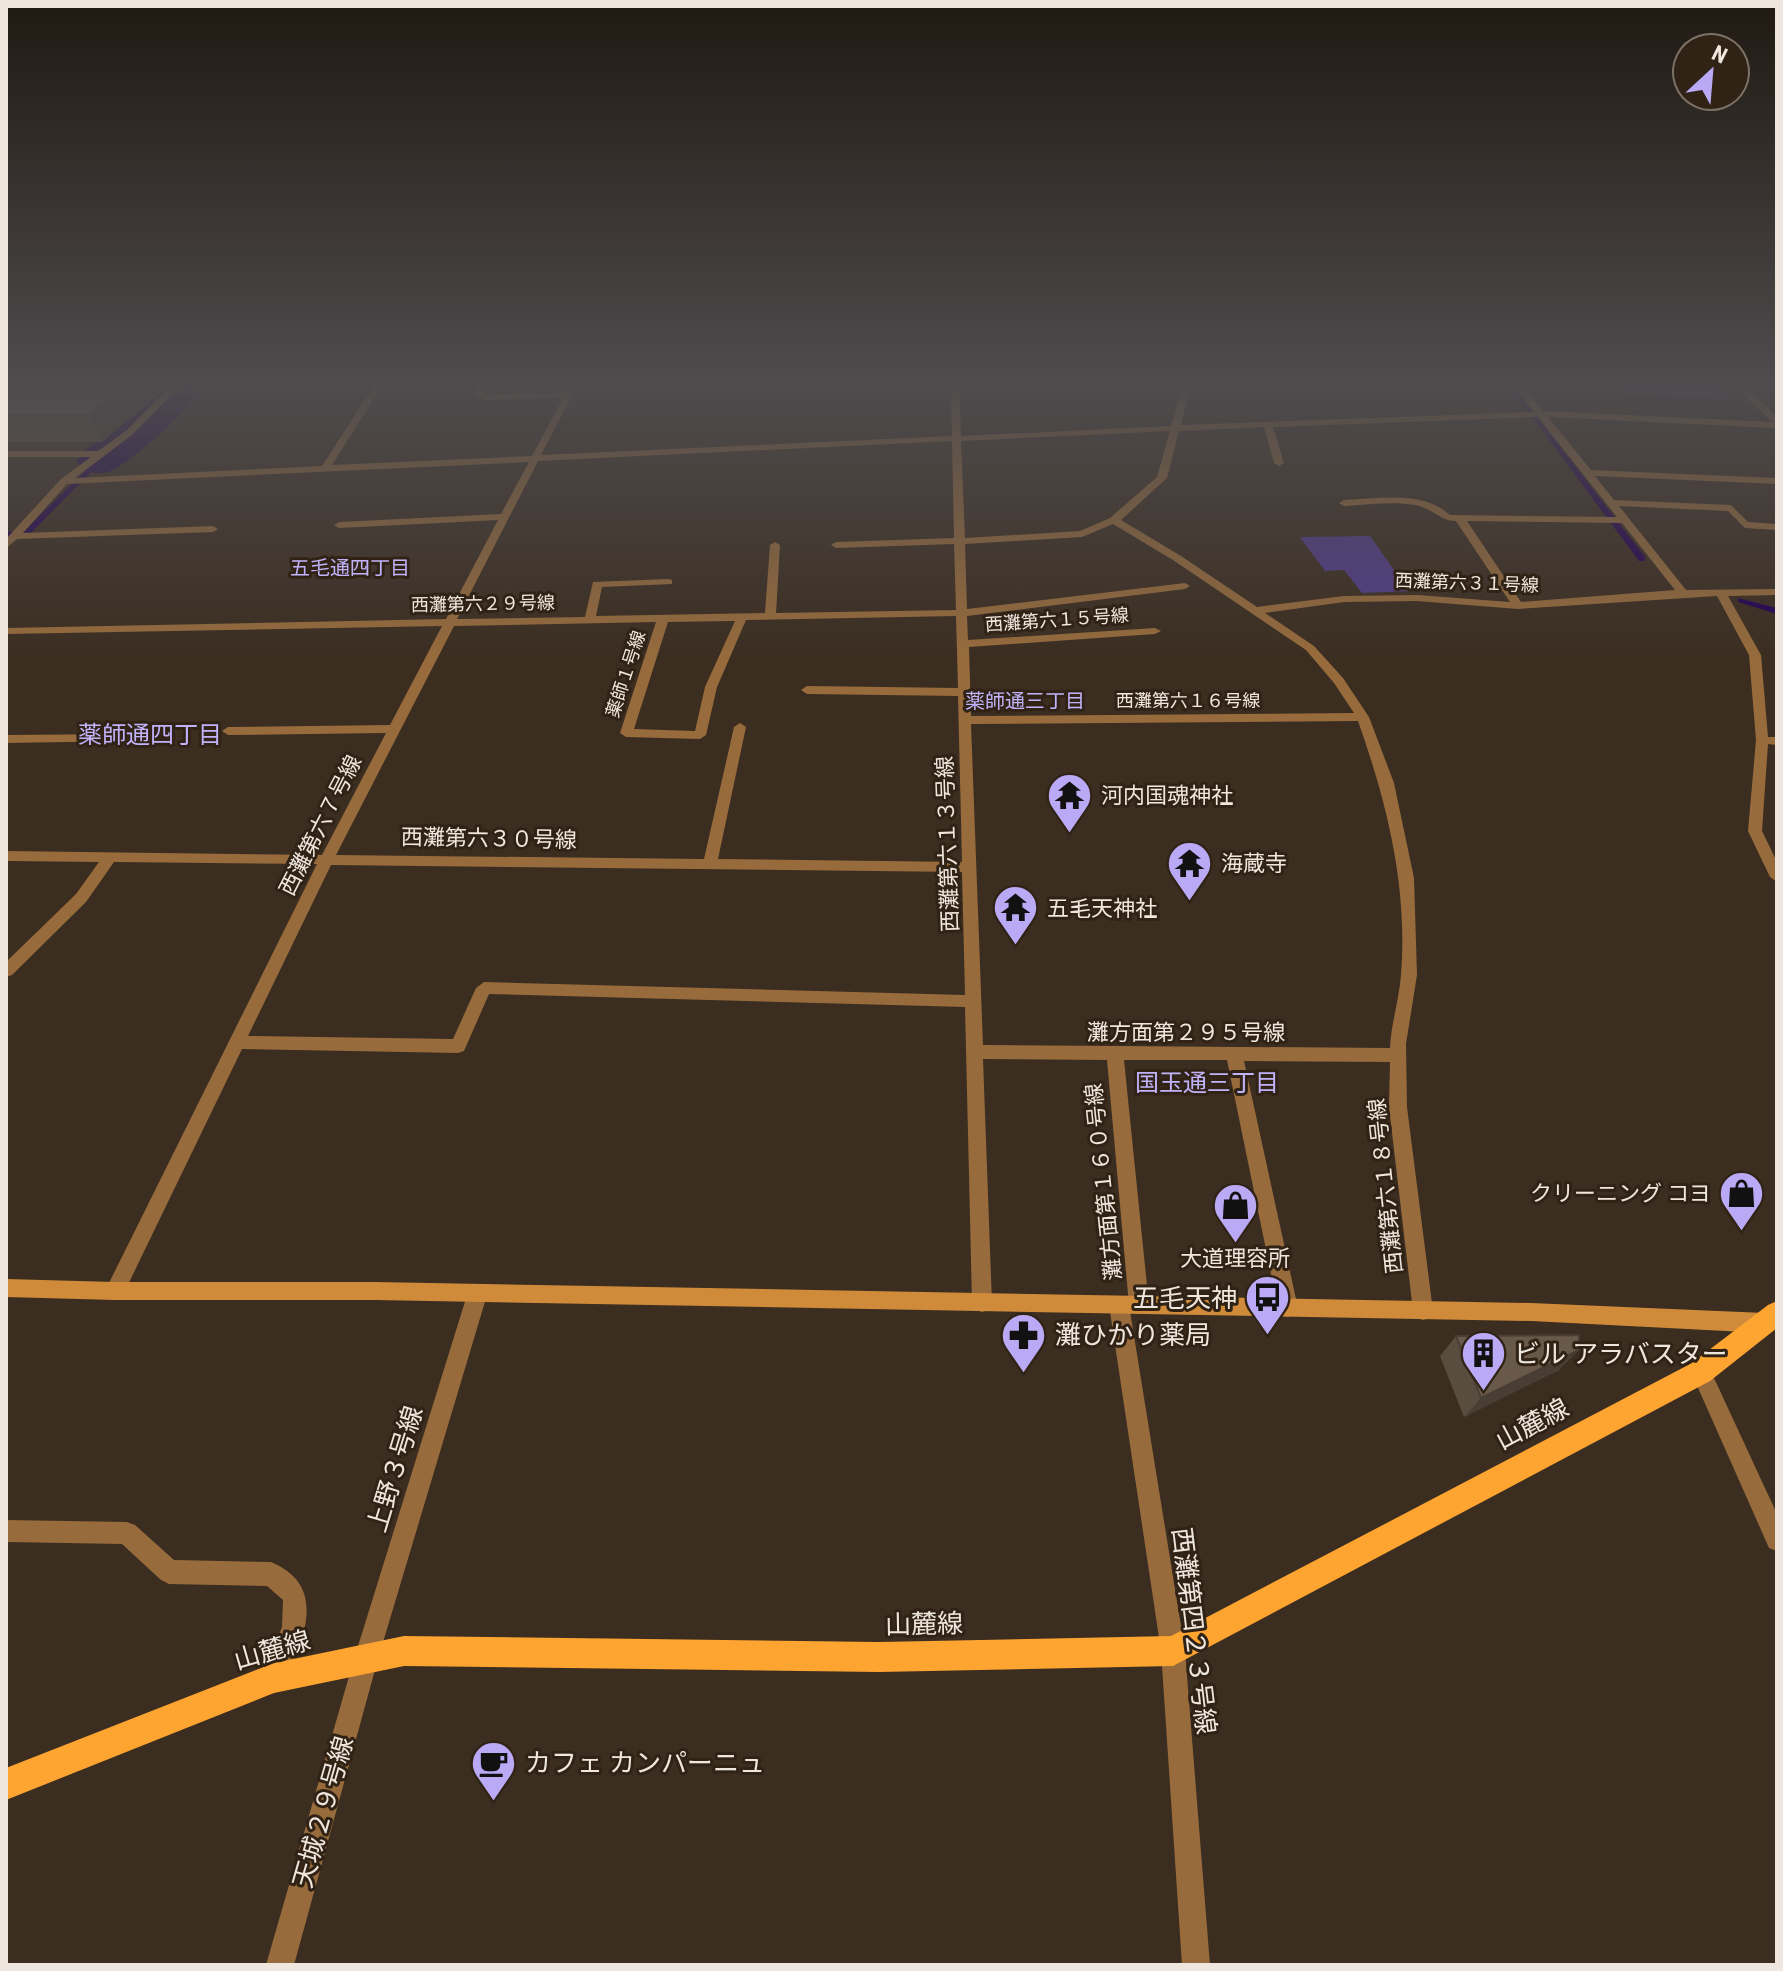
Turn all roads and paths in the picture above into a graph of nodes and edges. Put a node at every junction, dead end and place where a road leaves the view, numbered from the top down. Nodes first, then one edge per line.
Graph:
1 (71, 476) edge
2 (183, 476) edge
3 (526, 476) edge
4 (956, 476) edge
5 (1163, 476) edge
6 (1589, 476) edge
7 (1658, 476) edge
8 (64, 481) junction
9 (1777, 481) edge
10 (1344, 503) dead end
11 (1611, 503) junction
12 (504, 517) junction
13 (1460, 519) junction
14 (1114, 520) junction
15 (1625, 520) junction
16 (339, 525) dead end
17 (1777, 527) edge
18 (213, 529) dead end
19 (9, 541) edge
20 (959, 542) junction
21 (775, 545) dead end
22 (836, 545) dead end
23 (668, 582) dead end
24 (1185, 586) dead end
25 (1720, 592) junction
26 (1777, 592) edge
27 (1683, 593) junction
28 (1518, 606) junction
29 (1253, 611) junction
30 (961, 613) junction
31 (742, 617) junction
32 (770, 617) junction
33 (663, 619) junction
34 (590, 620) junction
35 (448, 623) junction
36 (6, 631) edge
37 (1155, 631) dead end
38 (962, 644) junction
39 (807, 690) dead end
40 (963, 692) junction
41 (1363, 717) junction
42 (964, 720) junction
43 (740, 727) dead end
44 (394, 729) junction
45 (228, 731) dead end
46 (127, 738) dead end
47 (6, 739) edge
48 (1769, 740) edge
49 (6, 856) edge
50 (111, 856) junction
51 (327, 858) junction
52 (710, 863) junction
53 (971, 867) junction
54 (1777, 877) edge
55 (6, 971) edge
56 (973, 1001) junction
57 (237, 1042) junction
58 (974, 1052) junction
59 (1115, 1054) junction
60 (1234, 1054) junction
61 (1398, 1055) junction
62 (6, 1288) edge
63 (115, 1291) junction
64 (477, 1295) junction
65 (982, 1303) junction
66 (1129, 1305) junction
67 (1288, 1308) junction
68 (1423, 1311) junction
69 (1774, 1320) edge
70 (1701, 1372) junction
71 (6, 1531) edge
72 (1777, 1540) edge
73 (1173, 1651) junction
74 (366, 1659) junction
75 (274, 1678) junction
76 (6, 1784) edge
77 (280, 1965) edge
78 (1196, 1965) edge

1 - 8 street
2 - 8 street
3 - 12 street, 西灘第六７号線
4 - 20 street, 西灘第六１３号線
5 - 14 street
6 - 11 street
7 - 9 street
8 - 19 street
10 - 13 street
11 - 15 street
11 - 17 street
12 - 16 street
12 - 35 street, 西灘第六７号線
13 - 15 street
13 - 28 street
14 - 20 street
14 - 29 street, 西灘第六１８号線
15 - 27 street
18 - 19 street
20 - 22 street
20 - 30 street, 西灘第六１３号線
21 - 32 street
23 - 34 street
24 - 30 street, 西灘第六２９号線
25 - 26 street, 西灘第六３１号線
25 - 27 street, 西灘第六３１号線
25 - 48 street
27 - 28 street, 西灘第六３１号線
28 - 29 street, 西灘第六３１号線
29 - 41 street, 西灘第六１８号線
30 - 32 street, 西灘第六２９号線
30 - 38 street, 西灘第六１３号線
31 - 32 street, 西灘第六２９号線
31 - 33 street, 西灘第六２９号線
31 - 33 street, 薬師１号線
33 - 34 street, 西灘第六２９号線
34 - 35 street, 西灘第六２９号線
35 - 36 street, 西灘第六２９号線
35 - 44 street, 西灘第六７号線
37 - 38 street, 西灘第六１５号線
38 - 40 street, 西灘第六１３号線
39 - 40 street
40 - 42 street, 西灘第六１３号線
41 - 42 street, 西灘第六１６号線
41 - 61 street, 西灘第六１８号線
42 - 53 street, 西灘第六１３号線
43 - 52 street
44 - 45 street
44 - 51 street, 西灘第六７号線
46 - 47 street
48 - 54 street
49 - 50 street, 西灘第六３０号線
50 - 51 street, 西灘第六３０号線
50 - 55 street
51 - 52 street, 西灘第六３０号線
51 - 57 street, 西灘第六７号線
52 - 53 street, 西灘第六３０号線
53 - 56 street, 西灘第六１３号線
56 - 57 street
56 - 58 street, 西灘第六１３号線
57 - 63 street, 西灘第六７号線
58 - 59 street, 灘方面第２９５号線
58 - 65 street, 西灘第六１３号線
59 - 60 street, 灘方面第２９５号線
59 - 66 street, 灘方面第１６０号線
60 - 61 street, 灘方面第２９５号線
60 - 67 street
61 - 68 street, 西灘第六１８号線
62 - 63 street
63 - 64 street
64 - 65 street
64 - 74 street, 上野３号線
65 - 66 street
66 - 67 street
66 - 73 street, 西灘第四２３号線
67 - 68 street
68 - 69 street
69 - 70 main road, 山麓線
70 - 72 street
70 - 73 main road, 山麓線
71 - 75 street
73 - 74 main road, 山麓線
73 - 78 street, 西灘第四２３号線
74 - 75 main road, 山麓線
74 - 77 street, 天城２９号線
75 - 76 main road, 山麓線

